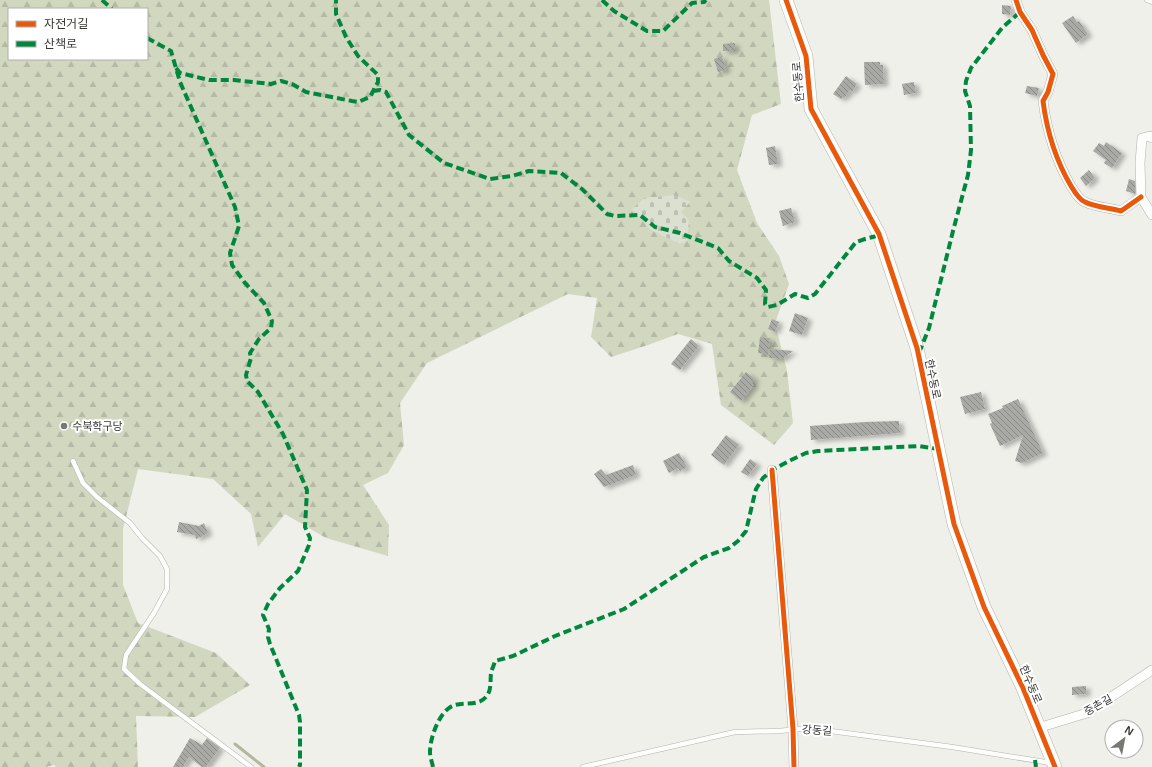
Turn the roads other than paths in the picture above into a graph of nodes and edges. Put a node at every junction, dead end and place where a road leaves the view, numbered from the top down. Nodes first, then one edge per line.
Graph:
1 (786, 0) edge
2 (1016, 0) edge
3 (1148, 0) edge
4 (1152, 2) edge
5 (1152, 138) edge
6 (1141, 197) junction
7 (1152, 214) edge
8 (73, 461) dead end
9 (772, 470) dead end
10 (1152, 670) edge
11 (1038, 728) junction
12 (793, 729) junction
13 (1054, 765) edge
14 (252, 767) edge
15 (584, 767) edge
16 (794, 767) edge

1 - 11 street, 한수동로
2 - 6 street
3 - 4 lane
5 - 6 street
6 - 7 street
8 - 14 lane
9 - 12 street
10 - 11 street, 중촌길
11 - 13 street, 한수동로
12 - 13 lane, 강동길
12 - 15 lane, 강동길
12 - 16 street

